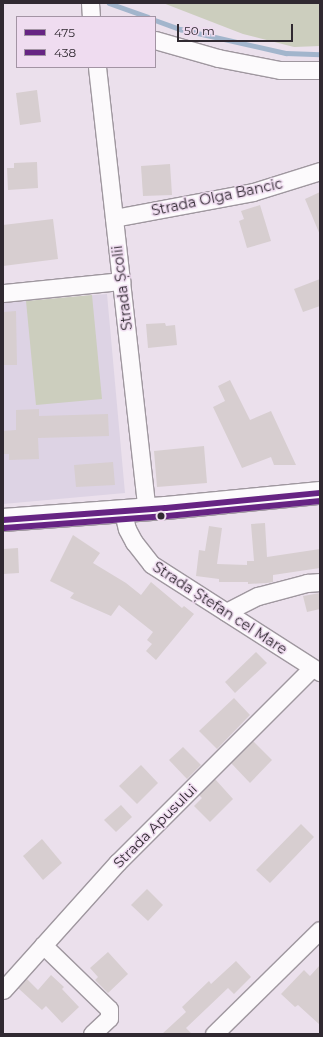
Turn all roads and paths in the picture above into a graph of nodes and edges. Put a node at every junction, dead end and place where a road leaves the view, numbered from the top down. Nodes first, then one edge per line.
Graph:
1 (90, 3) edge
2 (91, 16) edge
3 (156, 40) edge
4 (97, 68) edge
5 (320, 70) edge
6 (320, 171) edge
7 (114, 218) junction
8 (121, 281) junction
9 (3, 293) edge
10 (320, 492) edge
11 (147, 510) junction
12 (123, 512) junction
13 (3, 520) edge
14 (320, 582) edge
15 (226, 612) junction
16 (316, 670) edge
17 (320, 930) edge
18 (42, 945) junction
19 (3, 990) edge
20 (92, 1034) edge
21 (214, 1034) edge

1 - 2 street
3 - 5 street
4 - 7 street, Strada Școlii
6 - 7 street, Strada Olga Bancic
7 - 8 street, Strada Școlii
8 - 9 street
8 - 11 street, Strada Școlii
10 - 11 main road
11 - 12 main road
12 - 13 main road
12 - 15 street, Strada Ștefan cel Mare
14 - 15 street
15 - 16 street, Strada Ștefan cel Mare
16 - 18 street, Strada Apusului
17 - 21 street
18 - 19 street, Strada Apusului
18 - 20 street

